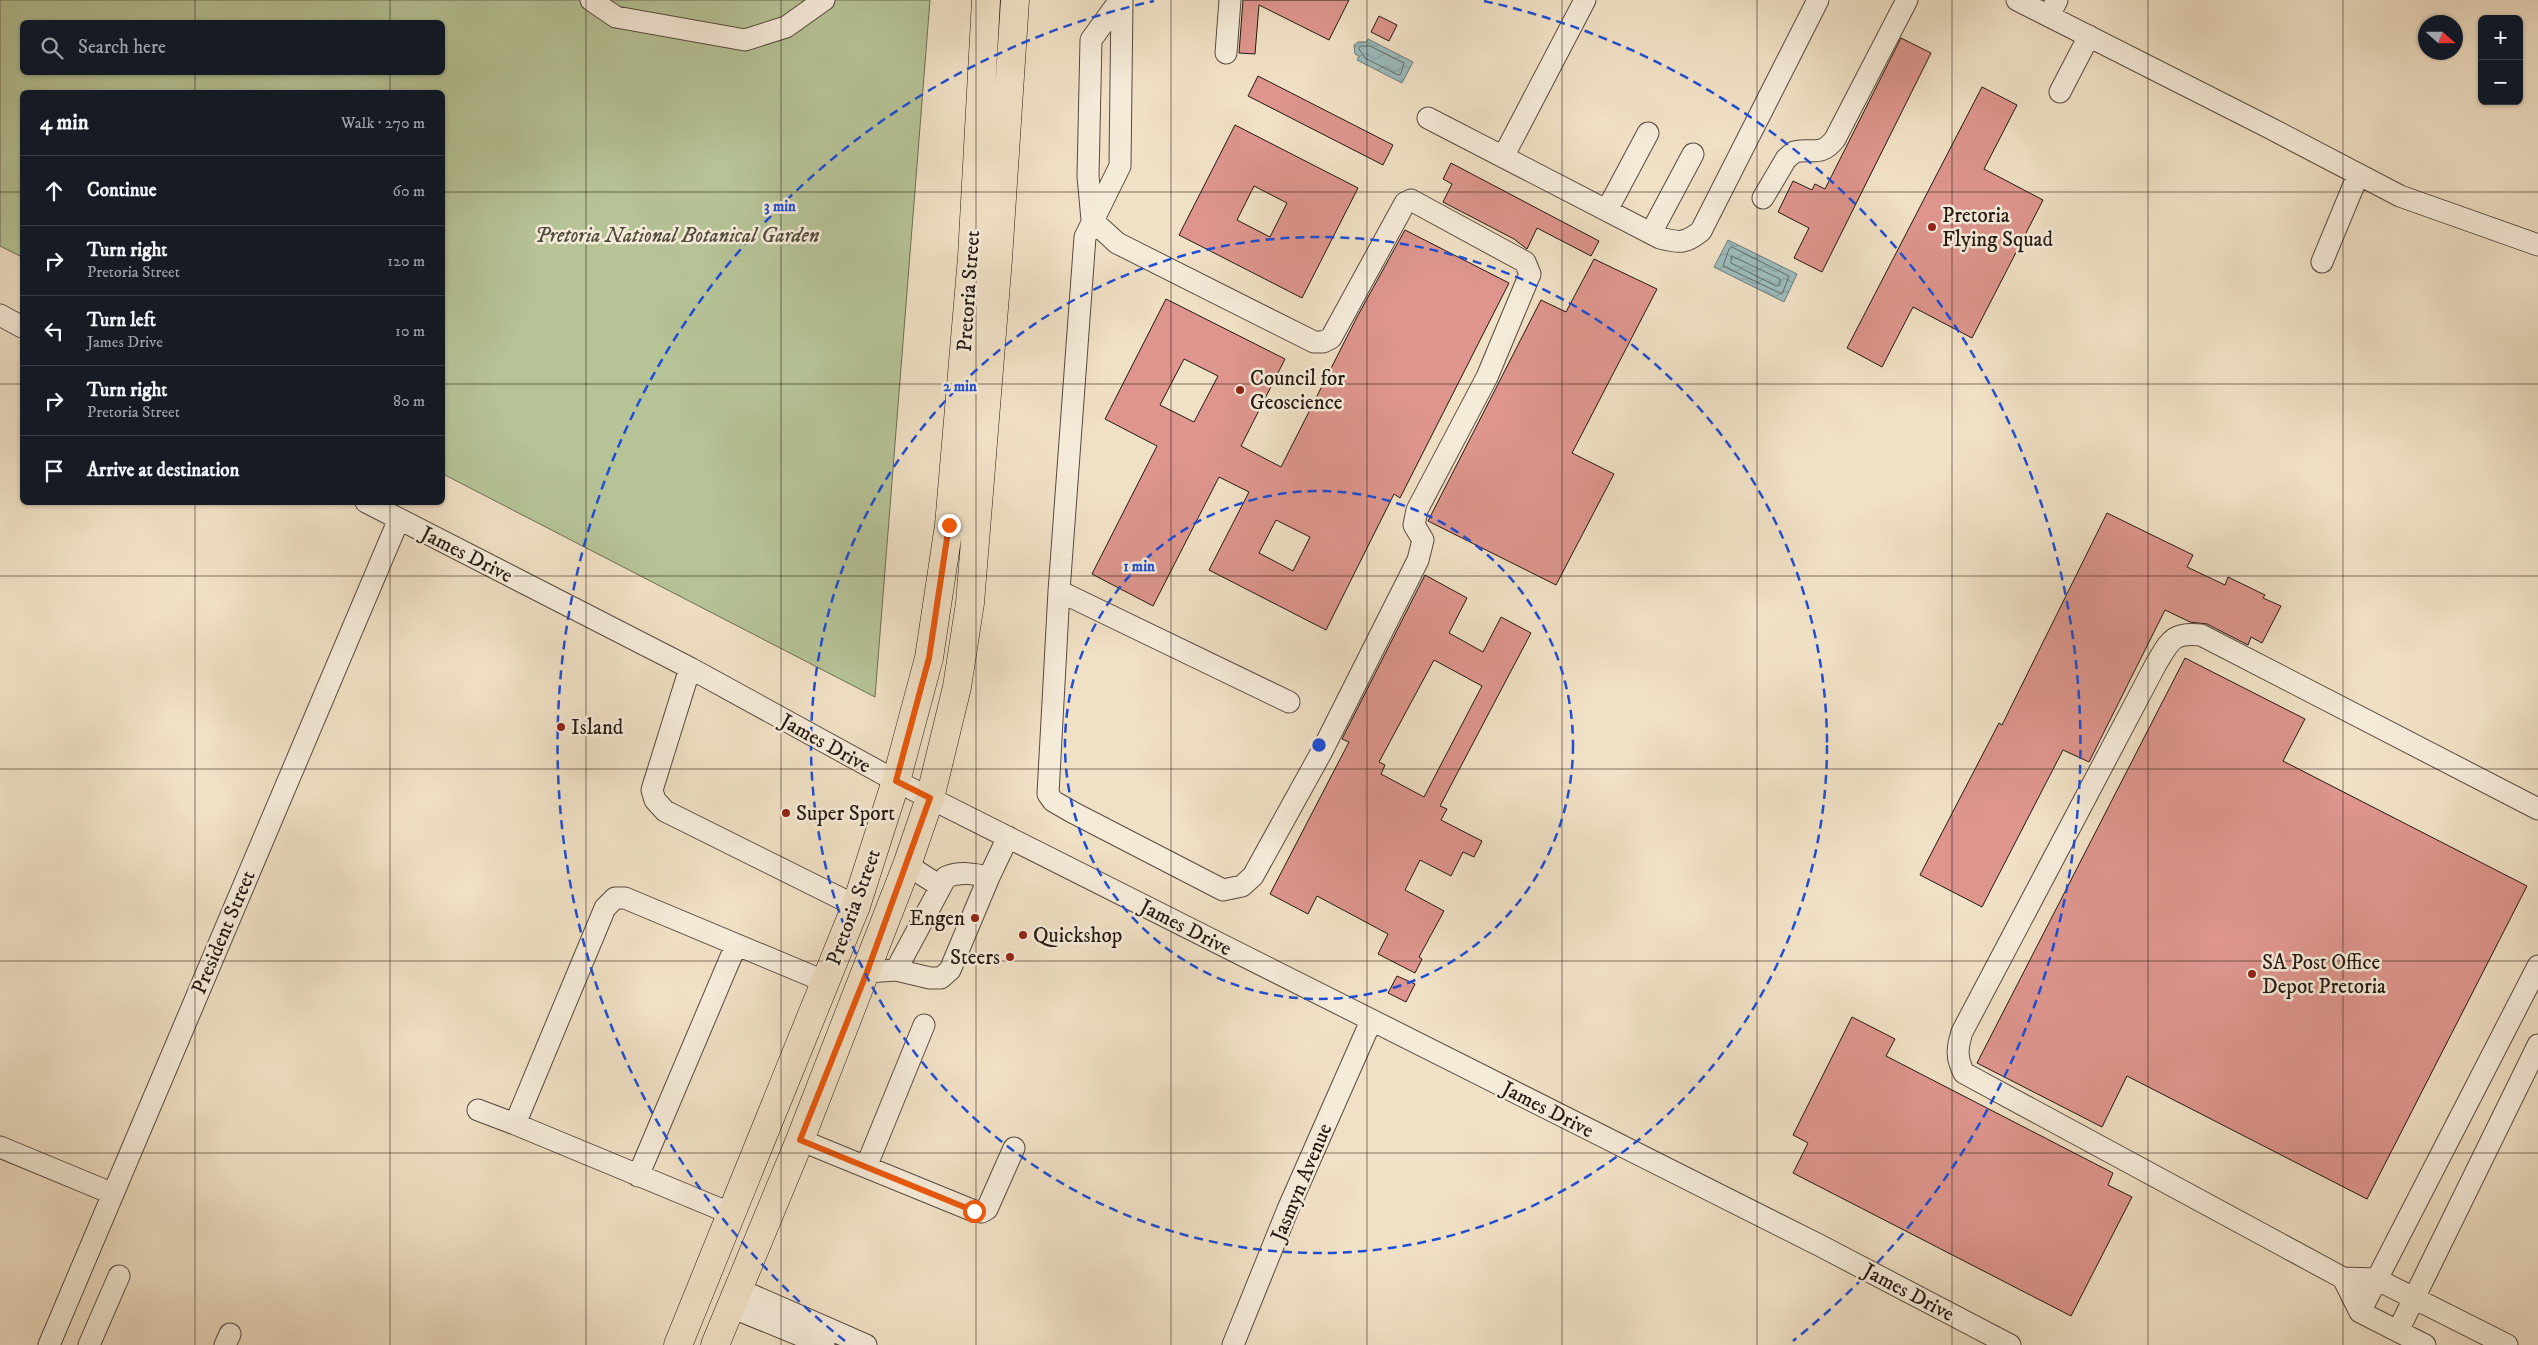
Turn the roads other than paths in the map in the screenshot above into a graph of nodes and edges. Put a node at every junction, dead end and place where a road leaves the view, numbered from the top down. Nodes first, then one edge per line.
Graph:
1 (592, 0) edge
2 (824, 0) edge
3 (986, 0) edge
4 (1015, 0) edge
5 (1121, 0) edge
6 (1230, 0) edge
7 (1585, 0) edge
8 (1818, 0) edge
9 (1906, 0) edge
10 (2017, 0) edge
11 (2053, 8) edge
12 (2089, 36) junction
13 (1226, 53) dead end
14 (2060, 92) dead end
15 (1428, 118) dead end
16 (1648, 133) dead end
17 (1693, 154) dead end
18 (1504, 157) junction
19 (2358, 174) junction
20 (1763, 198) dead end
21 (1607, 210) junction
22 (1092, 220) junction
23 (1651, 233) junction
24 (2538, 245) edge
25 (2322, 262) dead end
26 (0, 315) edge
27 (20, 325) edge
28 (372, 505) edge
29 (399, 519) junction
30 (1059, 591) junction
31 (690, 668) junction
32 (1288, 702) dead end
33 (896, 781) junction
34 (930, 798) junction
35 (2538, 809) edge
36 (1008, 837) junction
37 (907, 865) junction
38 (989, 877) junction
39 (940, 886) junction
40 (856, 906) junction
41 (736, 945) junction
42 (2538, 966) edge
43 (896, 970) junction
44 (867, 972) junction
45 (826, 982) junction
46 (1371, 1021) junction
47 (924, 1025) dead end
48 (2538, 1045) edge
49 (478, 1110) dead end
50 (514, 1124) junction
51 (800, 1140) junction
52 (0, 1148) edge
53 (1014, 1148) dead end
54 (866, 1167) junction
55 (638, 1176) junction
56 (112, 1193) junction
57 (732, 1214) junction
58 (119, 1276) dead end
59 (2343, 1278) junction
60 (2376, 1279) junction
61 (734, 1298) junction
62 (2413, 1298) junction
63 (2360, 1312) junction
64 (2398, 1331) junction
65 (49, 1345) edge
66 (89, 1345) edge
67 (678, 1345) edge
68 (715, 1345) edge
69 (824, 1345) edge
70 (866, 1345) edge
71 (1233, 1345) edge
72 (2010, 1345) edge
73 (2425, 1345) edge
74 (2507, 1345) edge

1 - 2 street
3 - 33 main road, Pretoria Street
4 - 34 main road, Pretoria Street
5 - 22 street
5 - 22 street
6 - 13 street
7 - 18 street
8 - 23 street
9 - 20 street
10 - 11 street
11 - 12 street
12 - 14 street
12 - 19 street
15 - 18 street
16 - 21 street
17 - 23 street
18 - 21 street
19 - 24 street
19 - 25 street
21 - 23 street
22 - 30 street
22 - 30 street
26 - 27 street
28 - 29 street, James Drive
29 - 31 street, James Drive
29 - 56 street, President Street
30 - 32 street
31 - 33 street, James Drive
31 - 40 street
33 - 34 street, James Drive
33 - 40 main road, Pretoria Street
34 - 36 street, James Drive
34 - 37 main road, Pretoria Street
35 - 59 street
36 - 38 street
36 - 46 street, James Drive
37 - 39 street
37 - 44 main road, Pretoria Street
38 - 39 street
38 - 43 street
39 - 43 street
40 - 45 main road, Pretoria Street
41 - 45 street
41 - 50 street
41 - 55 street
42 - 60 street
43 - 44 street
44 - 51 main road, Pretoria Street
45 - 57 main road, Pretoria Street
46 - 71 street, Jasmyn Avenue
46 - 72 street, James Drive
47 - 54 street
48 - 62 street
49 - 50 street
50 - 55 street
51 - 54 street
51 - 61 main road, Pretoria Street
52 - 56 street
53 - 54 street
55 - 57 street
56 - 65 street, President Street
57 - 67 main road, Pretoria Street
58 - 66 street
59 - 60 street
59 - 63 street
60 - 62 street
60 - 63 street
61 - 68 main road, Pretoria Street
61 - 69 street
61 - 70 street
62 - 64 street
62 - 74 street
63 - 64 street
64 - 73 street

